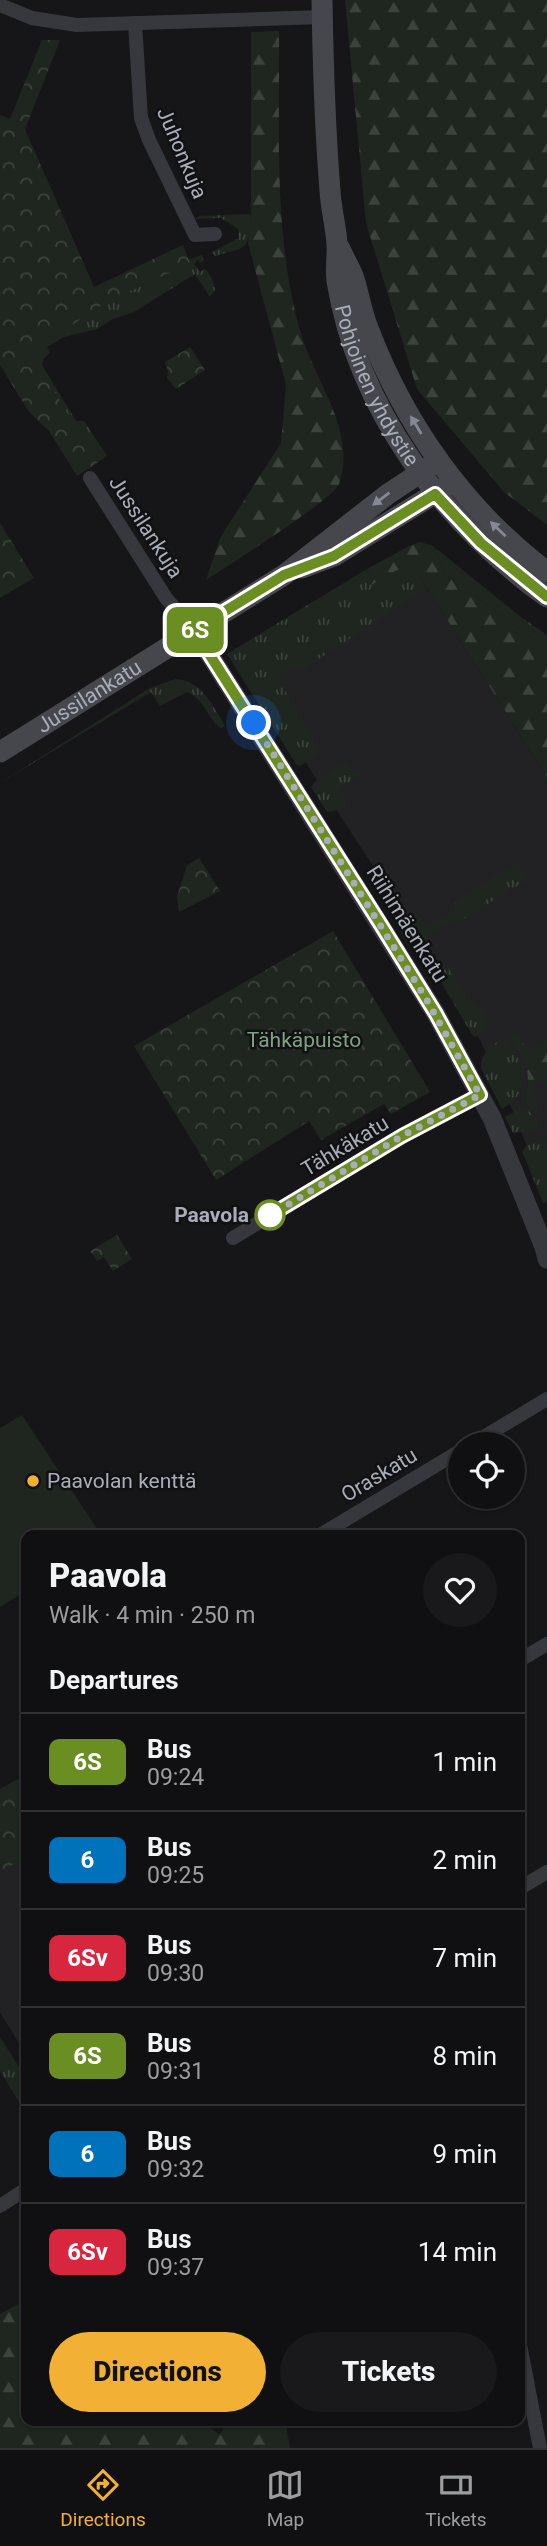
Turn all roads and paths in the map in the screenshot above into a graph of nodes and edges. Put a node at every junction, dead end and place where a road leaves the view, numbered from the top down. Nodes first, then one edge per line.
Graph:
1 (0, 5) edge
2 (322, 9) edge
3 (135, 23) junction
4 (215, 234) dead end
5 (430, 467) junction
6 (90, 478) dead end
7 (454, 482) junction
8 (435, 494) junction
9 (547, 572) edge
10 (284, 575) junction
11 (547, 597) edge
12 (194, 630) junction
13 (0, 752) edge
14 (480, 1095) junction
15 (233, 1238) dead end
16 (547, 1259) edge
17 (547, 1399) edge
18 (492, 1432) edge
19 (448, 1458) edge
20 (328, 1530) edge
21 (547, 1644) edge
22 (525, 1657) edge
23 (547, 1872) edge
24 (525, 1885) edge
25 (21, 2192) edge
26 (0, 2206) edge
27 (525, 2371) edge
28 (540, 2448) edge

1 - 3 street
2 - 3 street
5 -> 2 main road, Pohjoinen yhdystie
3 - 4 street, Juhonkuja
5 - 7 main road, Pohjoinen yhdystie
5 - 8 main road, Pohjoinen yhdystie
5 -> 10 main road, Jussilankatu
6 - 12 street, Jussilankuja
7 - 8 main road, Jussilankatu
9 -> 7 main road, Pohjoinen yhdystie
8 - 10 main road, Jussilankatu
8 - 11 main road, Pohjoinen yhdystie
10 - 12 main road, Jussilankatu
12 - 13 main road, Jussilankatu
12 - 14 street, Riihimäenkatu
14 - 15 street, Tähkäkatu
14 - 16 street, Riihimäenkatu
17 - 18 street
19 - 20 street, Oraskatu
21 - 22 street
23 - 24 street
25 - 26 street
27 - 28 street

